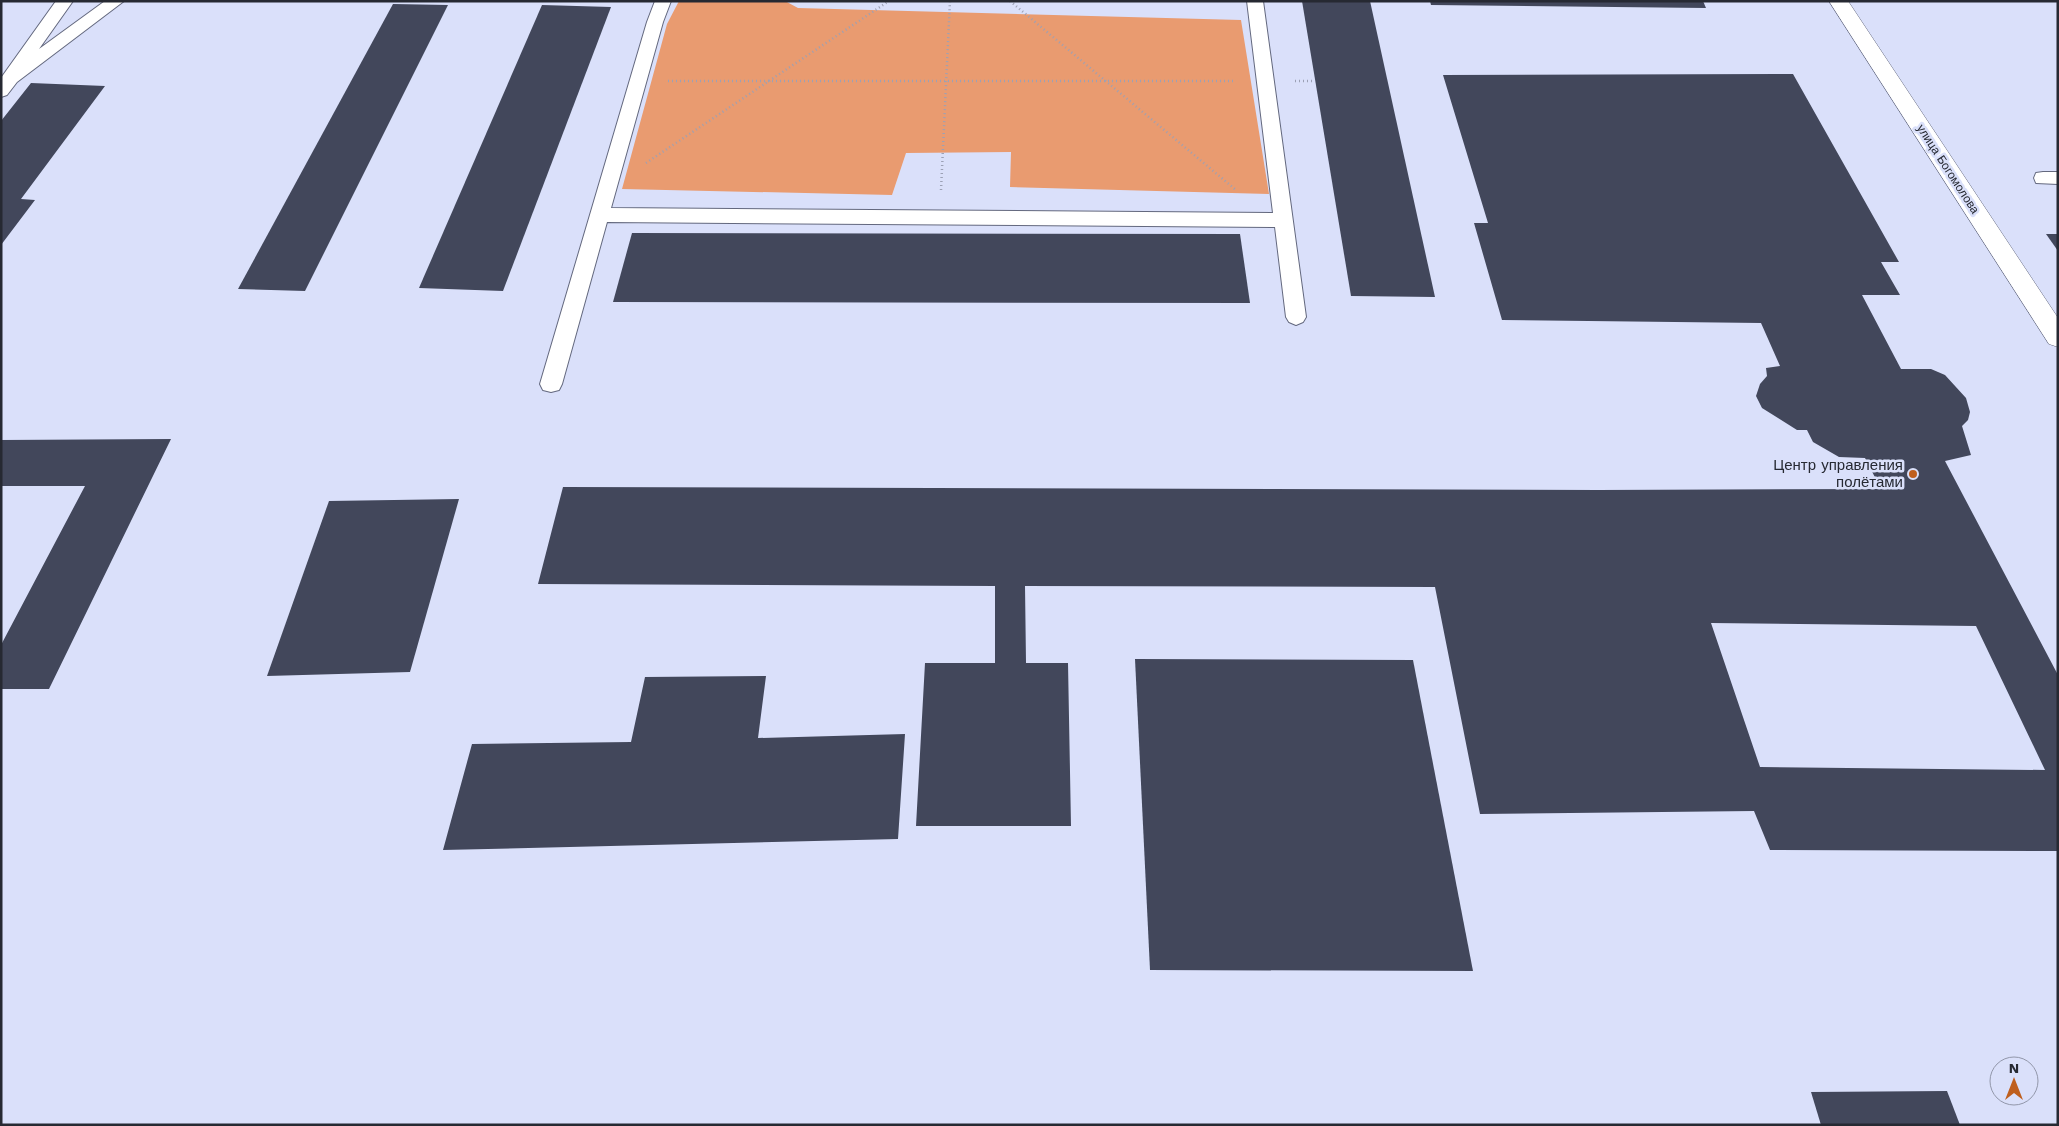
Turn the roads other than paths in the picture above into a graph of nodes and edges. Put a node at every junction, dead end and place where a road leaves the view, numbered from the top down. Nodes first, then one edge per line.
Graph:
1 (65, 1) edge
2 (116, 1) edge
3 (663, 1) edge
4 (1255, 1) edge
5 (1838, 1) edge
6 (13, 77) junction
7 (1, 91) edge
8 (599, 215) junction
9 (1279, 220) junction
10 (1296, 317) dead end
11 (2058, 338) edge
12 (551, 384) dead end

1 - 6 lane
2 - 6 lane
3 - 8 lane
4 - 9 lane
5 - 11 street, улица Богомолова
6 - 7 lane
8 - 9 lane
8 - 12 lane
9 - 10 lane

